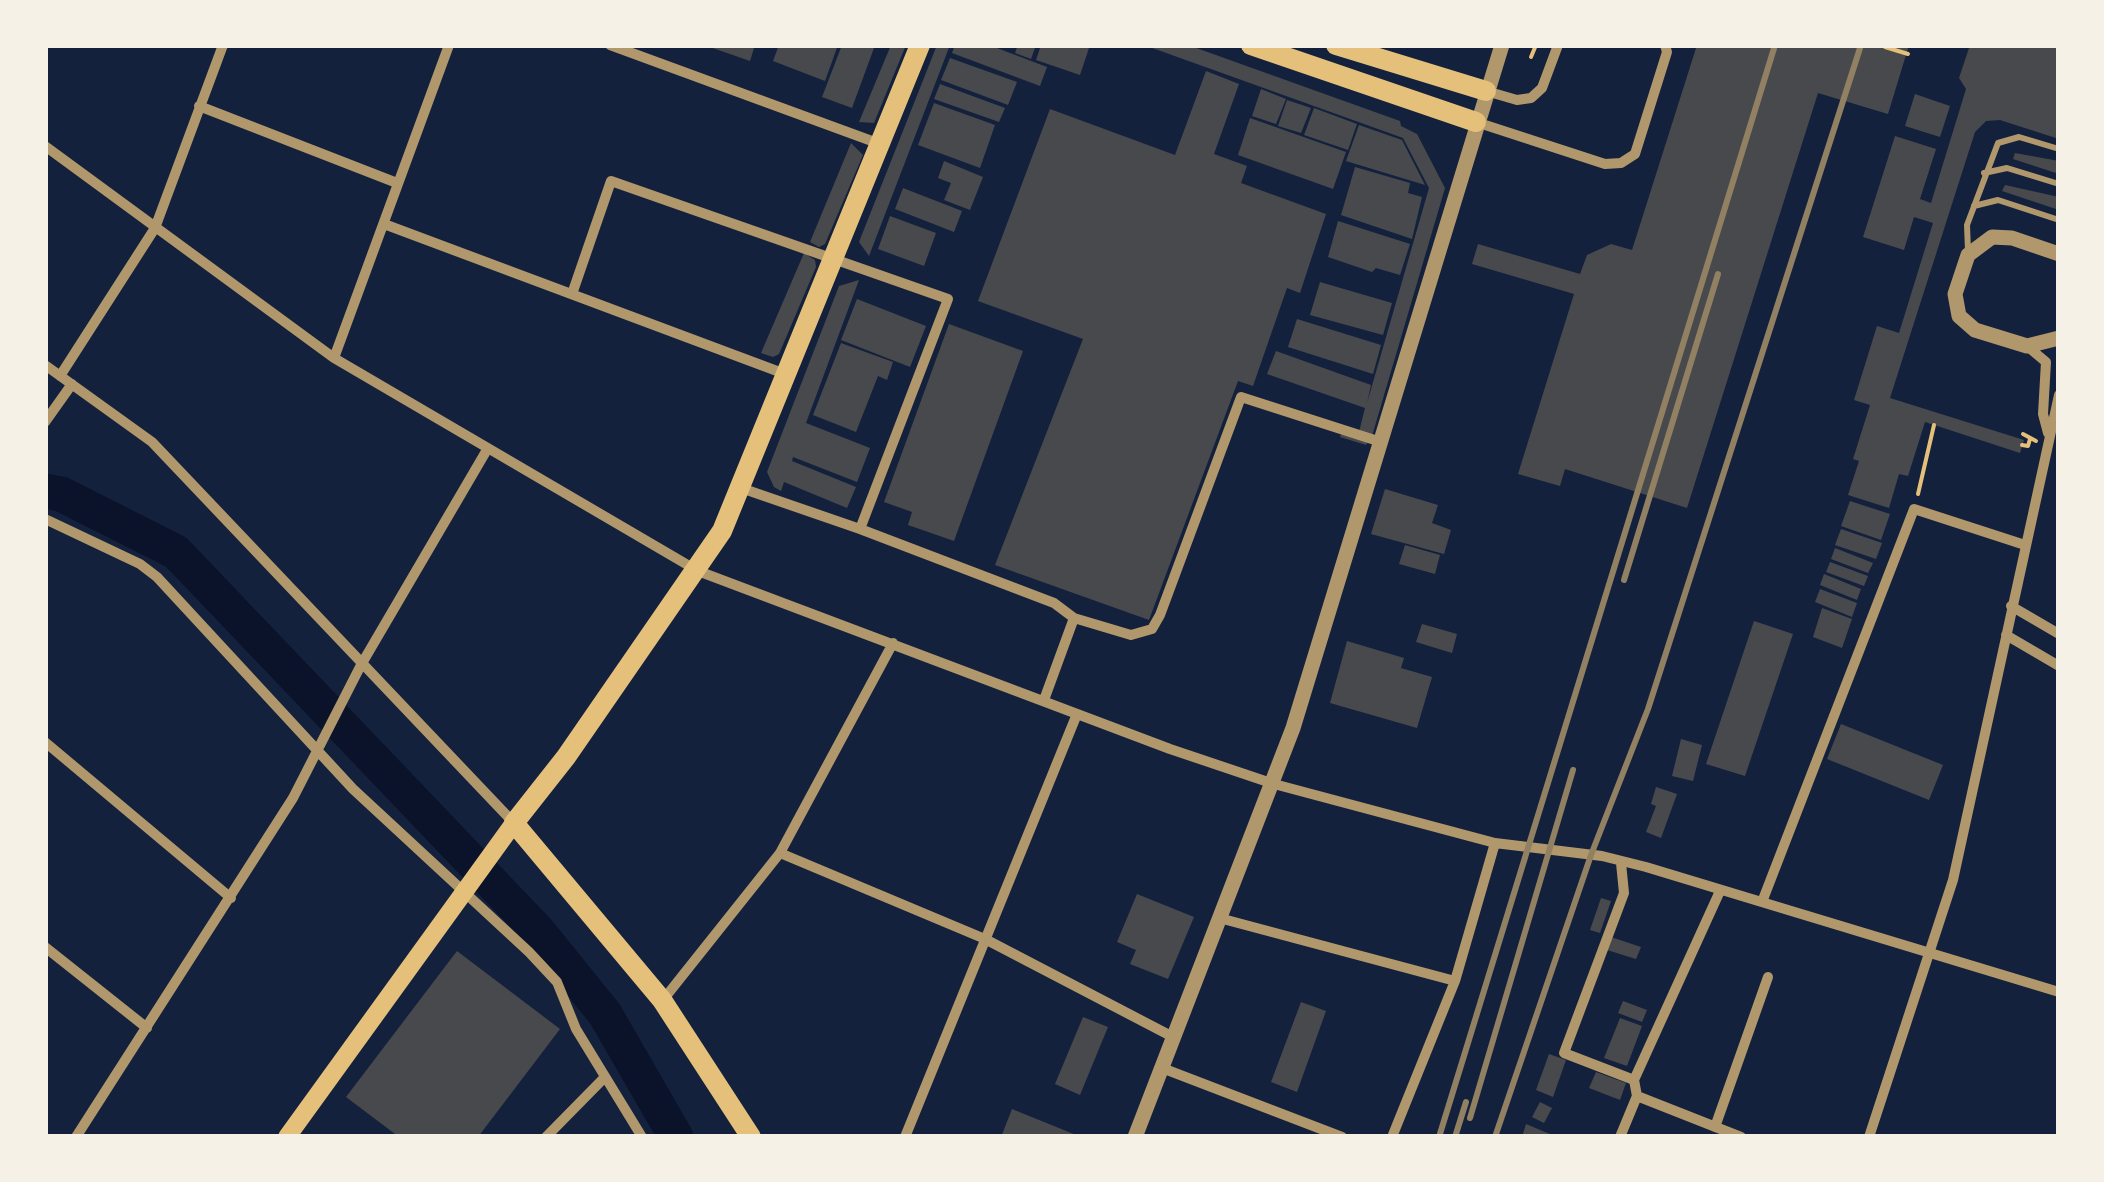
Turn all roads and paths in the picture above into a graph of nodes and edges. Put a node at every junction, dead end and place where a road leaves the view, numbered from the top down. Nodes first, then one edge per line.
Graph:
1 (223, 45) edge
2 (449, 45) edge
3 (610, 45) edge
4 (920, 45) edge
5 (1250, 45) edge
6 (1336, 45) edge
7 (1502, 45) edge
8 (1536, 45) edge
9 (1558, 45) edge
10 (1885, 46) edge
11 (1667, 47) edge
12 (1898, 48) edge
13 (1908, 54) dead end
14 (1531, 57) dead end
15 (1486, 91) junction
16 (200, 106) junction
17 (1476, 122) junction
18 (880, 144) junction
19 (45, 146) edge
20 (2059, 149) edge
21 (1983, 173) junction
22 (397, 183) junction
23 (2059, 184) edge
24 (1973, 207) junction
25 (2059, 220) edge
26 (384, 224) junction
27 (154, 228) junction
28 (2059, 254) edge
29 (1968, 255) junction
30 (836, 259) junction
31 (572, 294) junction
32 (2059, 338) edge
33 (2027, 346) junction
34 (334, 358) junction
35 (45, 364) edge
36 (786, 374) junction
37 (60, 376) junction
38 (72, 384) junction
39 (2059, 395) edge
40 (45, 422) edge
41 (1934, 425) dead end
42 (2050, 438) junction
43 (2030, 440) dead end
44 (1381, 442) junction
45 (2022, 445) dead end
46 (488, 448) junction
47 (742, 488) junction
48 (1914, 509) junction
49 (45, 519) edge
50 (860, 529) junction
51 (2025, 544) junction
52 (698, 571) junction
53 (2011, 606) junction
54 (1074, 618) junction
55 (2059, 634) edge
56 (2006, 635) junction
57 (893, 644) junction
58 (361, 665) junction
59 (2059, 666) edge
60 (1044, 700) junction
61 (1077, 714) junction
62 (45, 742) edge
63 (319, 752) junction
64 (1274, 784) junction
65 (514, 823) junction
66 (1495, 842) junction
67 (780, 853) junction
68 (1621, 863) junction
69 (468, 888) junction
70 (1720, 891) junction
71 (231, 898) junction
72 (1762, 902) junction
73 (1222, 919) junction
74 (985, 940) junction
75 (45, 947) edge
76 (1932, 954) junction
77 (1768, 977) dead end
78 (1456, 981) junction
79 (2059, 992) edge
80 (662, 1000) junction
81 (148, 1028) junction
82 (1173, 1037) junction
83 (1162, 1068) junction
84 (606, 1077) junction
85 (1634, 1080) junction
86 (1638, 1096) junction
87 (1715, 1127) junction
88 (76, 1137) edge
89 (287, 1137) edge
90 (546, 1137) edge
91 (642, 1137) edge
92 (751, 1137) edge
93 (906, 1137) edge
94 (1134, 1137) edge
95 (1342, 1137) edge
96 (1392, 1137) edge
97 (1620, 1137) edge
98 (1741, 1137) edge
99 (1869, 1137) edge

1 - 16 street
2 - 22 street
3 - 18 street
4 - 18 main road
5 - 17 main road
6 - 15 main road
7 - 15 street
8 - 14 path
9 - 15 street
10 - 12 path
11 - 17 street
12 - 13 path
15 - 17 street
16 - 22 street
16 - 27 street
17 - 44 street
18 - 30 main road
19 - 27 street
20 - 21 lane
21 - 23 lane
21 - 24 lane
22 - 26 street
24 - 25 lane
24 - 29 lane
26 - 31 street
26 - 34 street
27 - 34 street
27 - 37 street
28 - 29 street
29 - 33 street
30 - 31 street
30 - 36 main road
30 - 50 street
31 - 36 street
32 - 33 street
33 - 42 street
34 - 46 street
35 - 37 street
36 - 47 main road
37 - 38 street
38 - 40 street
38 - 58 street
39 - 42 street
41 - 48 path
42 - 51 street
43 - 45 path
44 - 54 street
44 - 64 street
46 - 52 street
46 - 58 street
47 - 50 street
47 - 52 main road
48 - 51 street
48 - 72 street
49 - 63 street
50 - 54 street
51 - 53 street
52 - 57 street
52 - 65 main road
53 - 55 street
53 - 56 street
54 - 60 street
56 - 59 street
56 - 76 street
57 - 60 street
57 - 67 street
58 - 63 street
58 - 65 street
60 - 61 street
61 - 64 street
61 - 74 street
62 - 71 street
63 - 69 street
63 - 71 street
64 - 66 street
64 - 73 street
65 - 69 main road
65 - 80 main road
66 - 68 street
66 - 78 street
67 - 74 street
67 - 80 street
68 - 70 street
68 - 85 street
69 - 84 street
69 - 89 main road
70 - 72 street
70 - 85 street
71 - 81 street
72 - 76 street
73 - 78 street
73 - 82 street
74 - 82 street
74 - 93 street
75 - 81 street
76 - 79 street
76 - 99 street
77 - 87 street
78 - 96 street
80 - 92 main road
81 - 88 street
82 - 83 street
83 - 94 street
83 - 95 street
84 - 90 street
84 - 91 street
85 - 86 street
86 - 87 street
86 - 97 street
87 - 98 street

